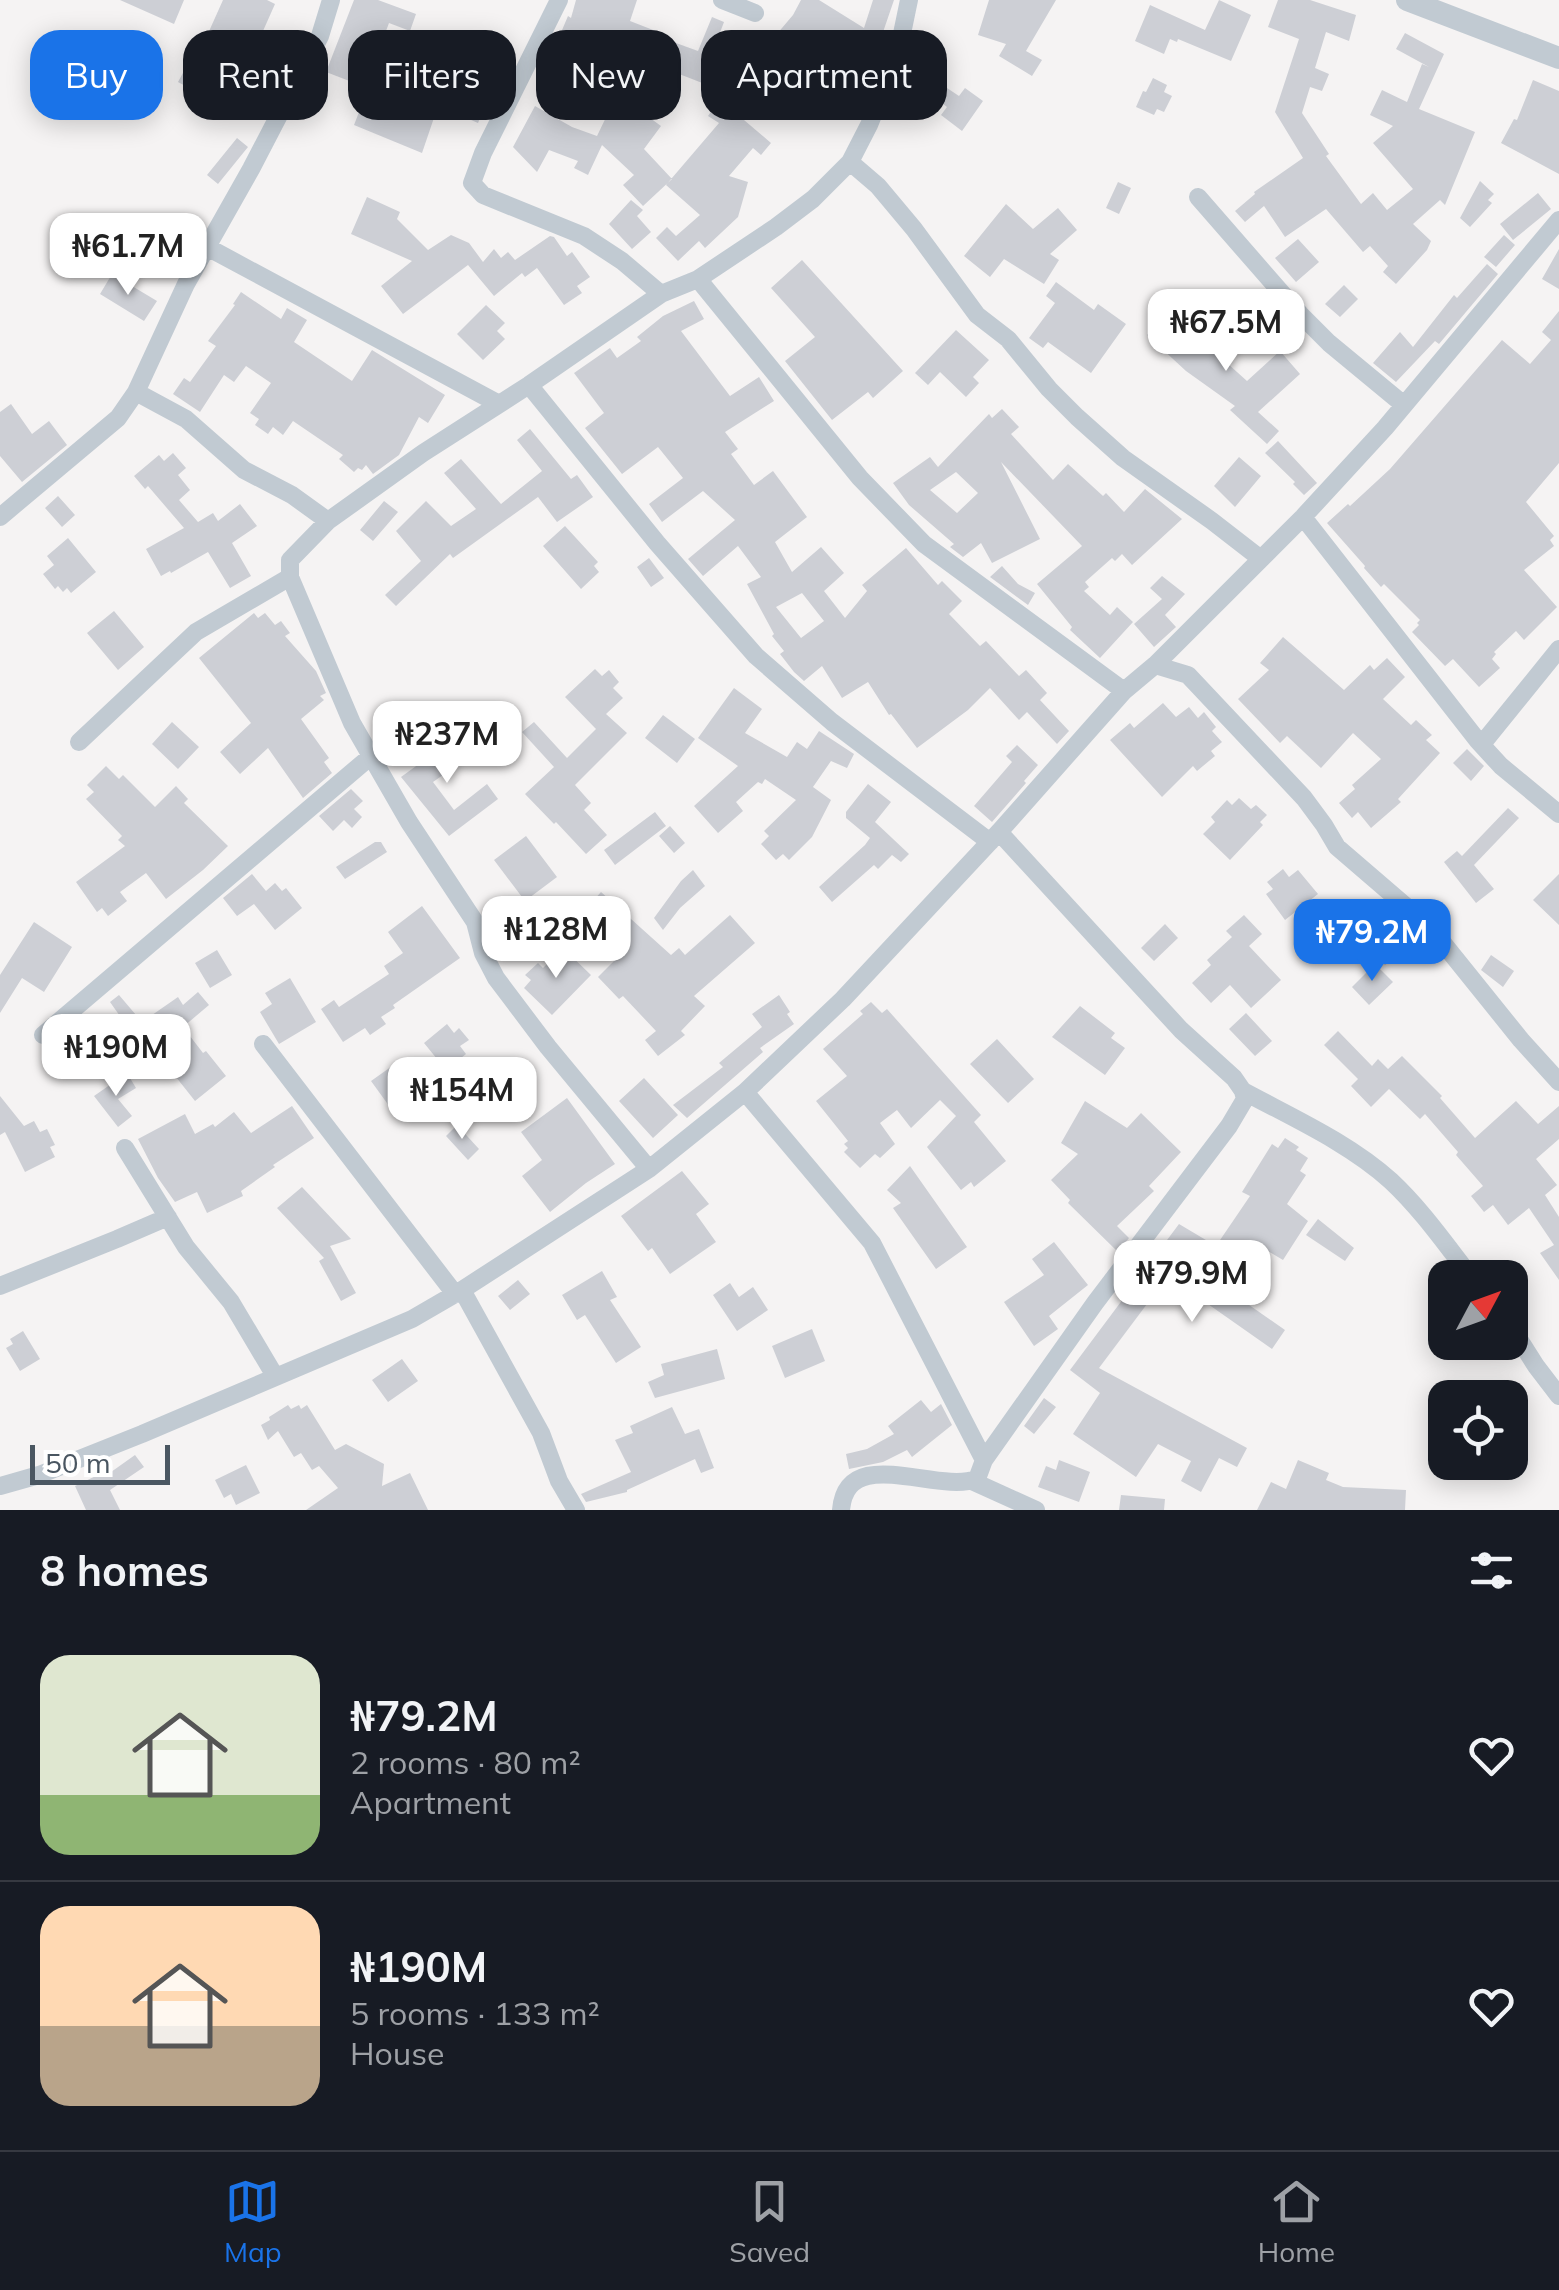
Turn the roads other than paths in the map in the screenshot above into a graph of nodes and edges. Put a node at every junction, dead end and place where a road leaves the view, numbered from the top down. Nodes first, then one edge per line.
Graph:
1 (331, 0) edge
2 (560, 0) edge
3 (722, 0) edge
4 (909, 0) edge
5 (1407, 0) edge
6 (755, 13) dead end
7 (1559, 58) edge
8 (850, 162) junction
9 (1198, 197) dead end
10 (1559, 220) edge
11 (1542, 240) junction
12 (207, 247) junction
13 (1559, 250) edge
14 (698, 279) junction
15 (660, 294) junction
16 (529, 385) junction
17 (136, 392) junction
18 (499, 404) junction
19 (1404, 405) junction
20 (0, 517) edge
21 (1303, 517) junction
22 (328, 521) junction
23 (1261, 559) junction
24 (290, 577) junction
25 (1182, 639) junction
26 (1559, 648) edge
27 (1155, 665) junction
28 (1188, 676) junction
29 (1124, 691) junction
30 (79, 742) dead end
31 (1482, 744) junction
32 (370, 757) junction
33 (1559, 814) edge
34 (994, 837) junction
35 (43, 1035) dead end
36 (263, 1044) dead end
37 (1559, 1082) edge
38 (1243, 1091) junction
39 (744, 1092) junction
40 (124, 1148) dead end
41 (649, 1169) junction
42 (168, 1216) junction
43 (1458, 1260) edge
44 (0, 1286) edge
45 (459, 1292) junction
46 (1528, 1353) edge
47 (275, 1376) junction
48 (1559, 1396) edge
49 (984, 1460) junction
50 (972, 1482) junction
51 (0, 1486) edge
52 (576, 1510) edge
53 (841, 1510) edge
54 (1036, 1510) edge

1 - 12 street
2 - 15 street
3 - 6 street
4 - 8 street
5 - 7 street
8 - 14 street
8 - 23 street
9 - 19 street
10 - 11 street
11 - 13 street
11 - 19 street
12 - 17 street
12 - 18 street
14 - 15 street
14 - 29 street
15 - 16 street
16 - 18 street
16 - 34 street
17 - 20 street
17 - 22 street
18 - 22 street
19 - 21 street
21 - 23 street
21 - 31 street
22 - 24 street
23 - 25 street
24 - 30 street
24 - 32 street
25 - 27 street
25 - 28 street
26 - 31 street
27 - 28 street
27 - 29 street
28 - 37 street
29 - 34 street
31 - 33 street
32 - 35 street
32 - 41 street
34 - 38 street
34 - 39 street
36 - 45 street
38 - 43 street
38 - 49 street
39 - 41 street
39 - 49 street
40 - 42 street
41 - 45 street
42 - 44 street
42 - 47 street
45 - 47 street
45 - 52 street
46 - 48 street
47 - 51 street
49 - 50 street
50 - 53 street
50 - 54 street

